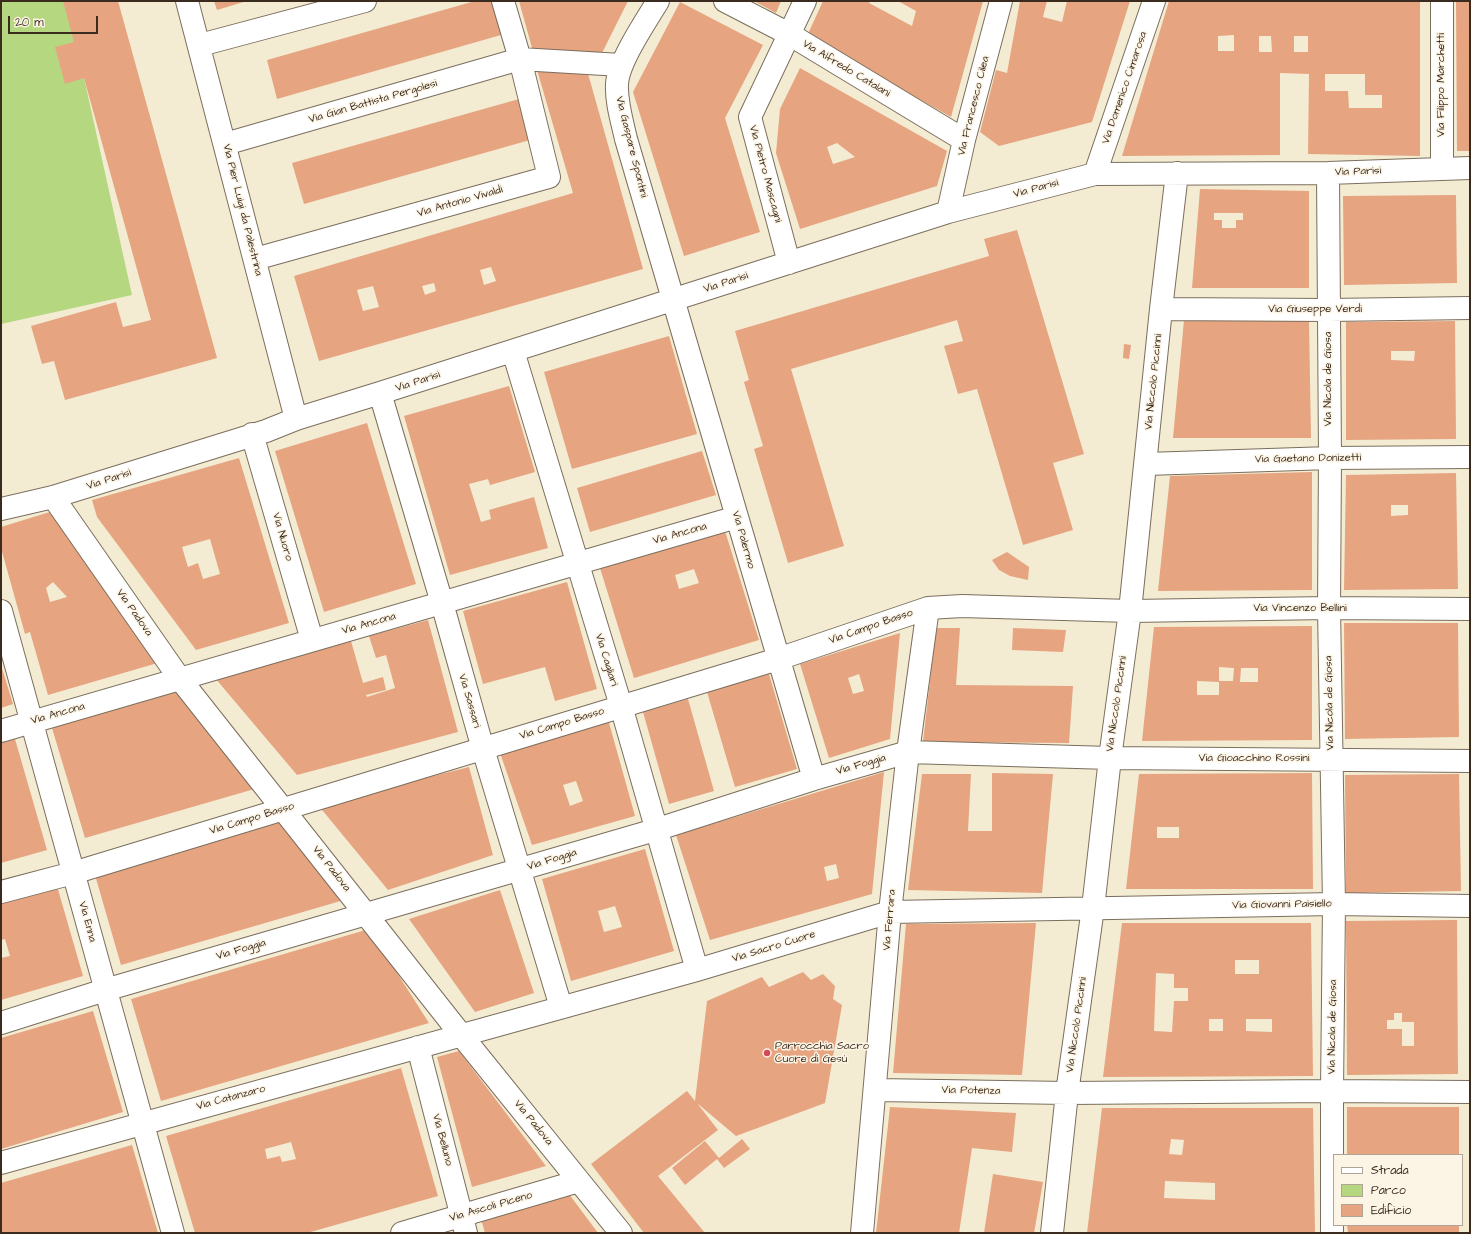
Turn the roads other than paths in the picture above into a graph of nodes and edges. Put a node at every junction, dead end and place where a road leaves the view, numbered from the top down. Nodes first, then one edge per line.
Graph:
1 (187, 1) edge
2 (365, 1) edge
3 (503, 1) edge
4 (658, 1) edge
5 (725, 1) edge
6 (805, 1) edge
7 (1001, 1) edge
8 (1154, 1) edge
9 (1442, 1) edge
10 (789, 34) junction
11 (200, 45) junction
12 (520, 59) junction
13 (621, 65) junction
14 (964, 140) junction
15 (225, 144) junction
16 (1470, 168) edge
17 (1442, 169) junction
18 (1176, 173) junction
19 (1328, 173) junction
20 (1095, 174) junction
21 (948, 212) junction
22 (255, 259) junction
23 (789, 263) junction
24 (673, 300) junction
25 (1470, 308) edge
26 (1161, 309) junction
27 (1329, 310) junction
28 (513, 351) junction
29 (380, 393) junction
30 (296, 419) junction
31 (252, 434) junction
32 (1470, 457) edge
33 (1330, 458) junction
34 (1146, 464) junction
35 (53, 497) junction
36 (1, 509) edge
37 (736, 517) junction
38 (577, 564) junction
39 (442, 602) junction
40 (928, 608) junction
41 (1329, 608) junction
42 (1470, 609) edge
43 (1, 611) edge
44 (1130, 611) junction
45 (312, 640) junction
46 (778, 659) junction
47 (180, 679) junction
48 (621, 706) junction
49 (32, 722) junction
50 (1, 731) edge
51 (482, 749) junction
52 (908, 752) junction
53 (1110, 758) junction
54 (1331, 759) junction
55 (1470, 761) edge
56 (814, 779) junction
57 (283, 809) junction
58 (655, 830) junction
59 (519, 870) junction
60 (74, 873) junction
61 (1, 892) edge
62 (1334, 904) junction
63 (1470, 906) edge
64 (1093, 908) junction
65 (890, 912) junction
66 (366, 913) junction
67 (697, 970) junction
68 (105, 990) junction
69 (560, 1007) junction
70 (1, 1023) edge
71 (462, 1036) junction
72 (418, 1047) junction
73 (876, 1090) junction
74 (1332, 1091) junction
75 (1470, 1092) edge
76 (1067, 1093) junction
77 (142, 1123) junction
78 (1, 1163) edge
79 (579, 1181) junction
80 (464, 1224) edge
81 (173, 1233) edge
82 (402, 1233) edge
83 (621, 1233) edge
84 (862, 1233) edge
85 (1052, 1233) edge
86 (1332, 1233) edge

1 - 11 street, Via Pier Luigi da Palestrina
2 - 11 street
3 - 12 street
4 - 13 street, Via Gaspare Spontini
5 - 10 street, Via Alfredo Catalani
6 - 10 street, Via Pietro Mascagni
7 - 14 street, Via Francesco Cilea
8 - 20 street, Via Domenico Cimarosa
9 - 17 street, Via Filippo Marchetti
10 - 14 street, Via Alfredo Catalani
10 - 23 street, Via Pietro Mascagni
11 - 15 street, Via Pier Luigi da Palestrina
12 - 13 street, Via Gian Battista Pergolesi
12 - 15 street, Via Gian Battista Pergolesi
12 - 22 street, Via Antonio Vivaldi
13 - 24 street, Via Gaspare Spontini
14 - 21 street, Via Francesco Cilea
15 - 22 street, Via Pier Luigi da Palestrina
16 - 17 street, Via Parisi
17 - 19 street, Via Parisi
18 - 19 street, Via Parisi
18 - 20 street, Via Parisi
18 - 26 street, Via Niccolò Piccinni
19 - 27 street, Via Nicola de Giosa
20 - 21 street, Via Parisi
21 - 23 street, Via Parisi
22 - 30 street, Via Pier Luigi da Palestrina
23 - 24 street, Via Parisi
24 - 28 street, Via Parisi
24 - 37 street, Via Palermo
25 - 27 street, Via Giuseppe Verdi
26 - 27 street, Via Giuseppe Verdi
26 - 34 street, Via Niccolò Piccinni
27 - 33 street, Via Nicola de Giosa
28 - 29 street, Via Parisi
28 - 38 street, Via Cagliari
29 - 30 street, Via Parisi
29 - 39 street, Via Sassari
30 - 31 street, Via Parisi
31 - 35 street, Via Parisi
31 - 45 street, Via Nuoro
32 - 33 street, Via Gaetano Donizetti
33 - 34 street, Via Gaetano Donizetti
33 - 41 street, Via Nicola de Giosa
34 - 44 street, Via Niccolò Piccinni
35 - 36 street, Via Parisi
35 - 47 street, Via Padova
37 - 38 street, Via Ancona
37 - 46 street, Via Palermo
38 - 39 street, Via Ancona
38 - 48 street, Via Cagliari
39 - 45 street, Via Ancona
39 - 51 street, Via Sassari
40 - 44 street, Via Campo Basso
40 - 46 street, Via Campo Basso
40 - 52 street, Via Ferrara
41 - 42 street, Via Vincenzo Bellini
41 - 44 street, Via Vincenzo Bellini
41 - 54 street, Via Nicola de Giosa
43 - 49 street, Via Enna
44 - 53 street, Via Niccolò Piccinni
45 - 47 street, Via Ancona
46 - 48 street, Via Campo Basso
46 - 56 street, Via Palermo
47 - 49 street, Via Ancona
47 - 57 street, Via Padova
48 - 51 street, Via Campo Basso
48 - 58 street, Via Cagliari
49 - 50 street, Via Ancona
49 - 60 street, Via Enna
51 - 57 street, Via Campo Basso
51 - 59 street, Via Sassari
52 - 53 street, Via Foggia
52 - 56 street, Via Foggia
52 - 65 street, Via Ferrara
53 - 54 street, Via Gioacchino Rossini
53 - 64 street, Via Niccolò Piccinni
54 - 55 street, Via Gioacchino Rossini
54 - 62 street, Via Nicola de Giosa
56 - 58 street, Via Foggia
57 - 60 street, Via Campo Basso
57 - 66 street, Via Padova
58 - 59 street, Via Foggia
58 - 67 street, Via Cagliari
59 - 66 street, Via Foggia
59 - 69 street, Via Sassari
60 - 61 street, Via Campo Basso
60 - 68 street, Via Enna
62 - 63 street, Via Giovanni Paisiello
62 - 64 street, Via Giovanni Paisiello
62 - 74 street, Via Nicola de Giosa
64 - 65 street, Via Sacro Cuore
64 - 76 street, Via Niccolò Piccinni
65 - 67 street, Via Sacro Cuore
65 - 73 street, Via Ferrara
66 - 68 street, Via Foggia
66 - 71 street, Via Padova
67 - 69 street, Via Sacro Cuore
68 - 70 street, Via Foggia
68 - 77 street, Via Enna
69 - 71 street, Via Sacro Cuore
71 - 72 street, Via Catanzaro
71 - 79 street, Via Padova
72 - 77 street, Via Catanzaro
72 - 80 street, Via Belluno
73 - 76 street, Via Potenza
73 - 84 street, Via Ferrara
74 - 75 street, Via Potenza
74 - 76 street, Via Potenza
74 - 86 street, Via Nicola de Giosa
76 - 85 street, Via Niccolò Piccinni
77 - 78 street, Via Catanzaro
77 - 81 street, Via Enna
79 - 80 street, Via Ascoli Piceno
79 - 83 street, Via Padova
80 - 82 street, Via Ascoli Piceno

